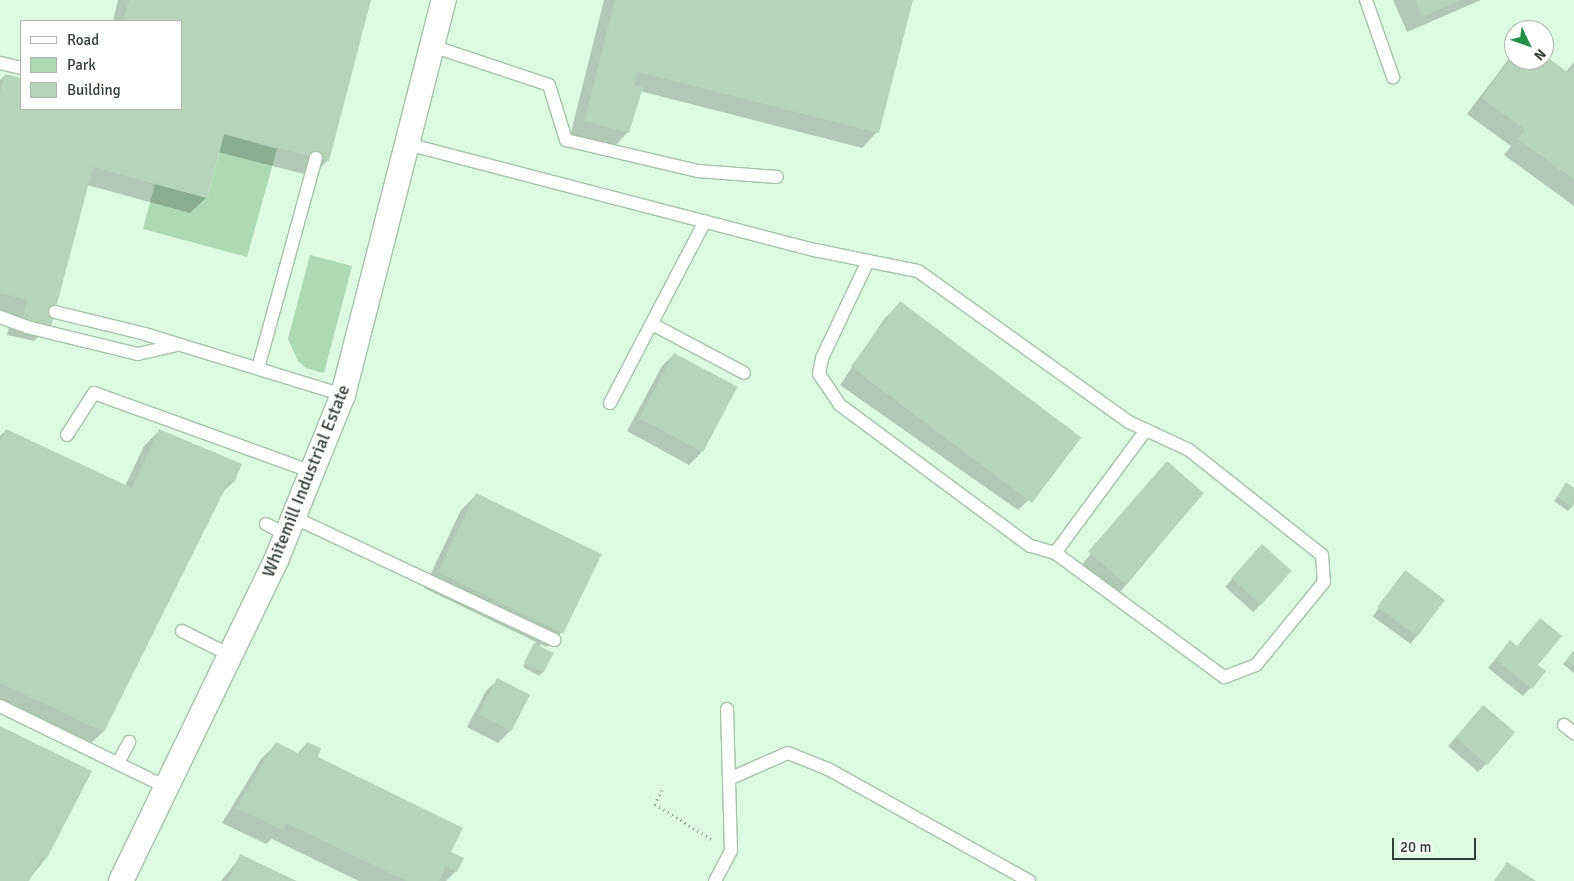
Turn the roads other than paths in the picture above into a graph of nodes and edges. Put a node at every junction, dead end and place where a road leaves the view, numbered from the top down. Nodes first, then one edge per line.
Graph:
1 (444, 0) edge
2 (1366, 0) edge
3 (432, 46) junction
4 (0, 63) edge
5 (20, 68) edge
6 (1392, 77) dead end
7 (407, 144) junction
8 (316, 158) dead end
9 (777, 177) dead end
10 (705, 221) junction
11 (868, 261) junction
12 (55, 312) dead end
13 (0, 317) edge
14 (652, 324) junction
15 (180, 345) junction
16 (258, 368) junction
17 (744, 373) dead end
18 (343, 394) junction
19 (610, 403) dead end
20 (1146, 430) junction
21 (67, 435) dead end
22 (312, 472) junction
23 (282, 525) junction
24 (1055, 553) junction
25 (182, 631) dead end
26 (554, 640) dead end
27 (230, 655) junction
28 (0, 706) edge
29 (727, 710) dead end
30 (129, 742) dead end
31 (118, 764) junction
32 (730, 778) junction
33 (166, 787) junction
34 (121, 881) edge
35 (715, 881) edge
36 (1029, 881) edge

1 - 3 street, Whitemill Industrial Estate
2 - 6 lane
3 - 7 street, Whitemill Industrial Estate
3 - 9 lane
4 - 5 lane
7 - 10 lane
7 - 18 street, Whitemill Industrial Estate
8 - 16 lane
10 - 11 lane
10 - 14 lane
11 - 20 lane
11 - 24 lane
12 - 15 lane
13 - 15 lane
14 - 17 lane
14 - 19 lane
15 - 16 lane
16 - 18 lane
18 - 22 street, Whitemill Industrial Estate
20 - 24 lane
20 - 24 lane
21 - 22 lane
22 - 23 street, Whitemill Industrial Estate
23 - 26 lane
23 - 27 street, Whitemill Industrial Estate
25 - 27 lane
27 - 33 street, Whitemill Industrial Estate
28 - 31 lane
29 - 32 lane
30 - 31 lane
31 - 33 lane
32 - 35 lane
32 - 36 lane
33 - 34 street, Whitemill Industrial Estate

